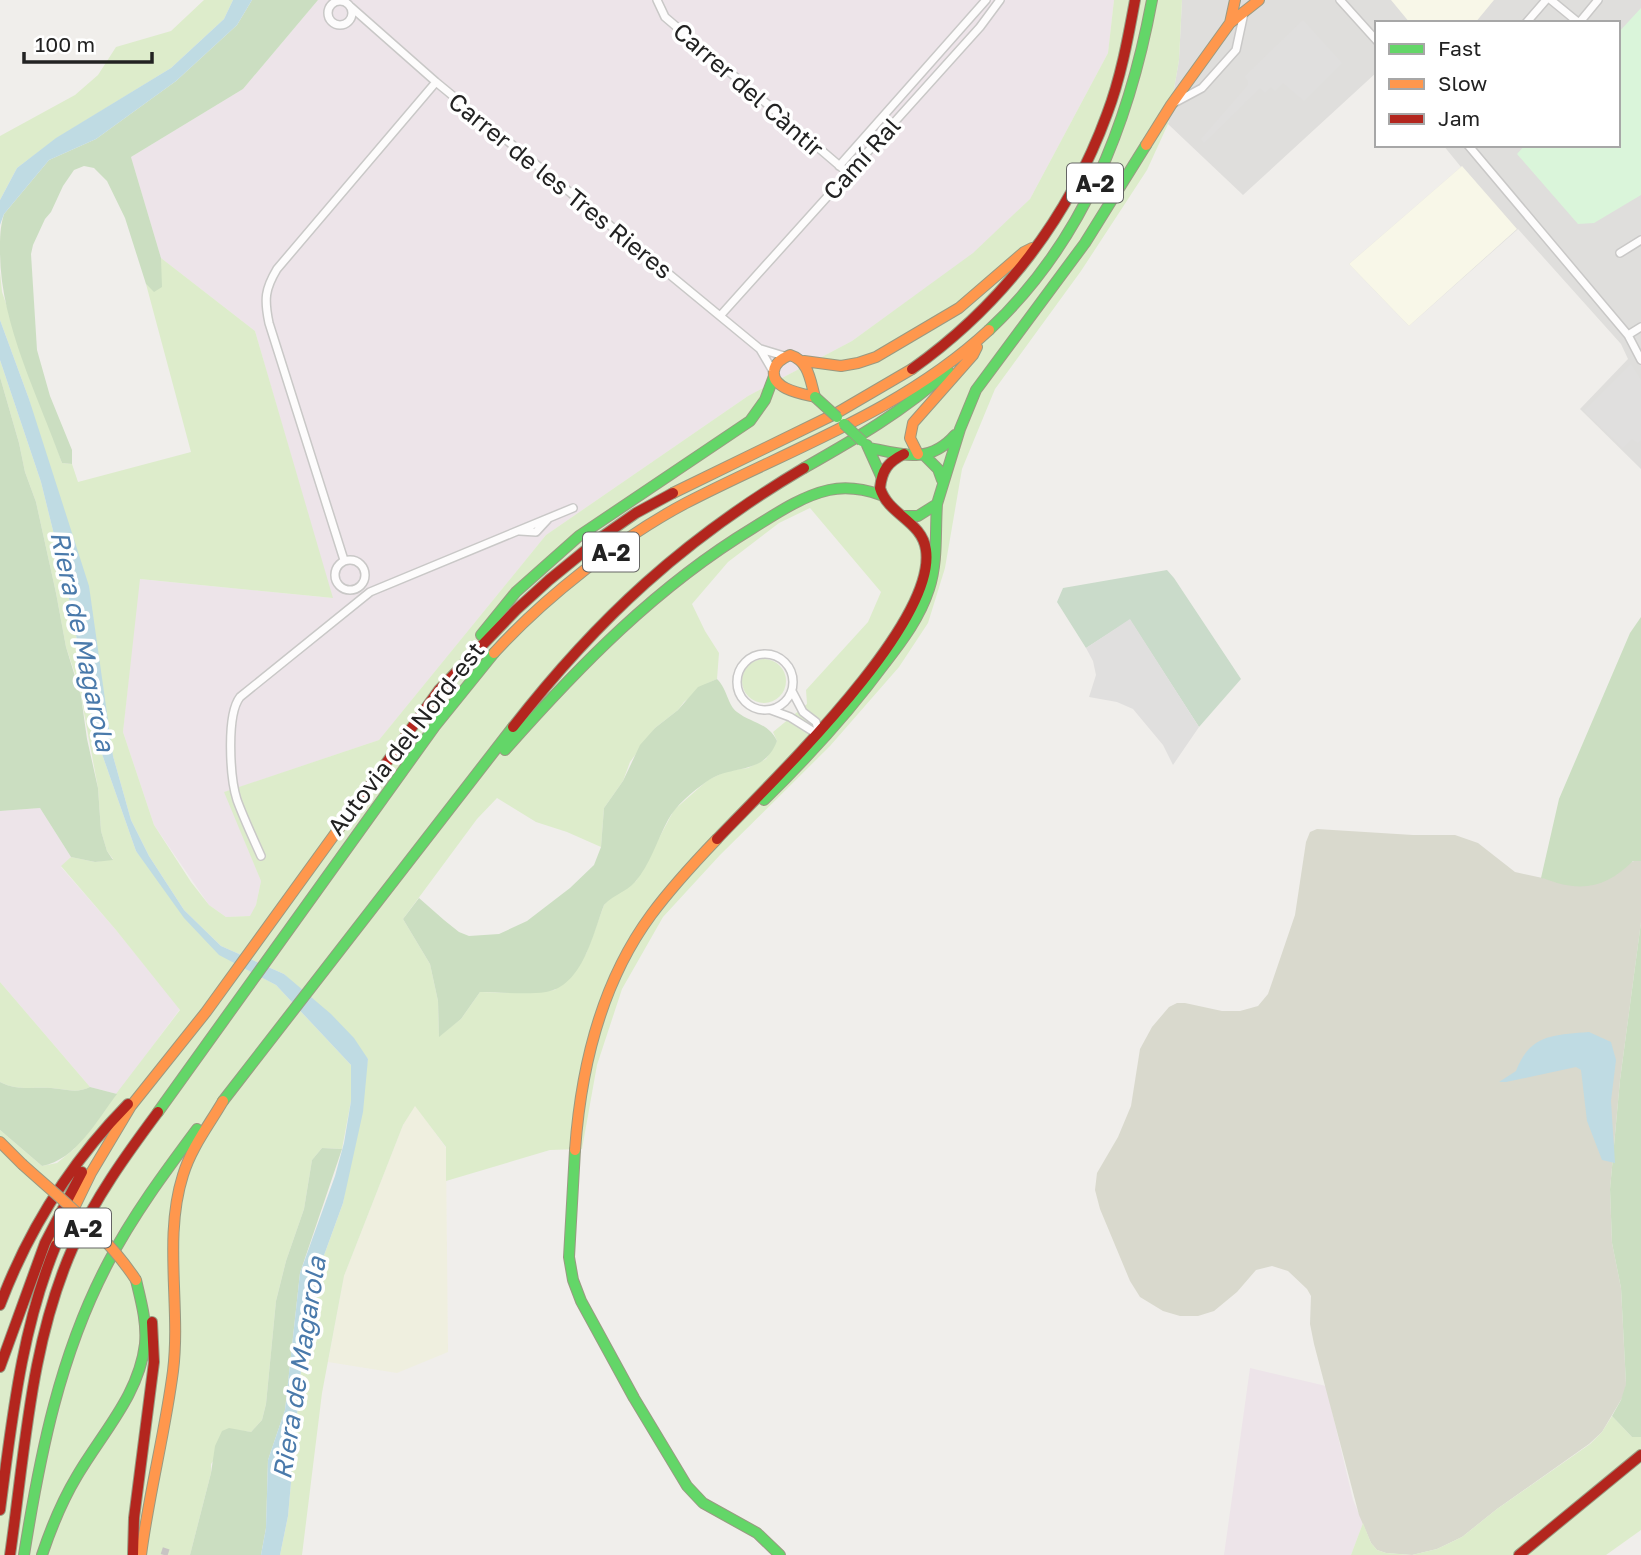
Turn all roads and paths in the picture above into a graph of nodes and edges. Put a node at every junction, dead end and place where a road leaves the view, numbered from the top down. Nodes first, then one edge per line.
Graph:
1 (657, 0) edge
2 (986, 0) edge
3 (1000, 0) edge
4 (1135, 0) edge
5 (1152, 0) edge
6 (1235, 0) edge
7 (1259, 0) edge
8 (1340, 0) edge
9 (1546, 0) edge
10 (1551, 0) edge
11 (1598, 0) edge
12 (351, 7) junction
13 (1244, 13) junction
14 (365, 20) junction
15 (349, 21) junction
16 (1528, 21) edge
17 (1577, 21) edge
18 (1581, 21) edge
19 (1230, 23) junction
20 (1375, 39) edge
21 (436, 82) junction
22 (1171, 105) junction
23 (1470, 147) edge
24 (839, 166) junction
25 (848, 173) junction
26 (1641, 240) edge
27 (1036, 246) junction
28 (1620, 253) dead end
29 (720, 316) junction
30 (1641, 327) edge
31 (1628, 335) junction
32 (982, 336) junction
33 (760, 349) junction
34 (964, 352) junction
35 (784, 356) junction
36 (1641, 360) edge
37 (804, 361) junction
38 (774, 374) junction
39 (807, 375) junction
40 (790, 388) junction
41 (816, 397) junction
42 (960, 429) junction
43 (866, 444) junction
44 (904, 454) junction
45 (921, 455) junction
46 (881, 476) junction
47 (943, 484) junction
48 (881, 495) junction
49 (937, 503) junction
50 (573, 508) dead end
51 (903, 516) junction
52 (344, 560) junction
53 (446, 681) junction
54 (792, 691) junction
55 (770, 710) junction
56 (839, 716) junction
57 (813, 718) junction
58 (804, 727) junction
59 (819, 732) junction
60 (805, 753) junction
61 (261, 856) dead end
62 (410, 863) junction
63 (145, 1086) junction
64 (225, 1098) junction
65 (118, 1129) junction
66 (0, 1142) edge
67 (136, 1280) junction
68 (0, 1305) edge
69 (0, 1367) edge
70 (1641, 1455) edge
71 (0, 1510) edge
72 (10, 1555) edge
73 (24, 1555) edge
74 (42, 1555) edge
75 (133, 1555) edge
76 (141, 1555) edge
77 (780, 1555) edge
78 (1519, 1555) edge

1 - 24 street, Carrer del Càntir
2 - 24 street, Camí Ral
3 - 25 street, Camí Ral
4 - 27 main road, Autovia del Nord-est / A-2
5 - 32 main road, Autovia del Nord-est / A-2
6 - 19 main road
7 - 13 main road
8 - 20 street
9 - 16 street
10 - 17 street
11 - 18 street
12 - 14 street, Carrer de les Tres Rieres
12 - 15 street
12 - 15 street
13 - 19 main road
13 - 22 street
14 - 15 street
14 - 21 street, Carrer de les Tres Rieres
19 - 22 main road
21 - 29 street, Carrer de les Tres Rieres
21 - 52 street
22 - 42 main road
23 - 31 street
24 - 25 street, Carrer del Càntir
25 - 29 street, Camí Ral
26 - 28 street
27 - 37 main road
27 - 53 main road, Autovia del Nord-est / A-2
29 - 33 street, Carrer de les Tres Rieres
30 - 31 street
31 - 36 street
32 - 34 main road, Autovia del Nord-est / A-2
32 - 45 main road
33 - 35 street, Carrer de les Tres Rieres
33 - 38 street, Carrer de les Tres Rieres
34 - 62 main road
34 - 72 main road, Autovia del Nord-est / A-2
35 - 37 main road
35 - 38 main road
37 - 39 main road
38 - 40 main road
38 - 53 main road
39 - 40 main road
39 - 41 main road
40 - 41 main road
41 - 43 main road, bridge
42 - 45 main road
42 - 47 main road
43 - 44 main road
43 - 46 main road
44 - 45 main road
44 - 46 main road
45 - 47 main road
46 - 48 main road
47 - 49 main road
48 - 51 main road
48 - 62 main road
49 - 51 main road
49 - 56 main road
50 - 61 street
51 - 56 main road
52 - 52 street
53 - 63 main road, Autovia del Nord-est / A-2
54 - 55 street
54 - 55 street
54 - 57 street
55 - 58 street
56 - 57 street
56 - 59 main road
56 - 60 main road
57 - 59 street
58 - 59 street
58 - 60 street
59 - 60 main road
60 - 77 main road
62 - 64 main road
63 - 65 main road, Autovia del Nord-est / A-2
63 - 68 main road
64 - 73 main road
64 - 76 main road
65 - 69 main road
65 - 71 main road, Autovia del Nord-est / A-2
66 - 67 main road, bridge
67 - 74 main road
67 - 75 main road
70 - 78 main road

